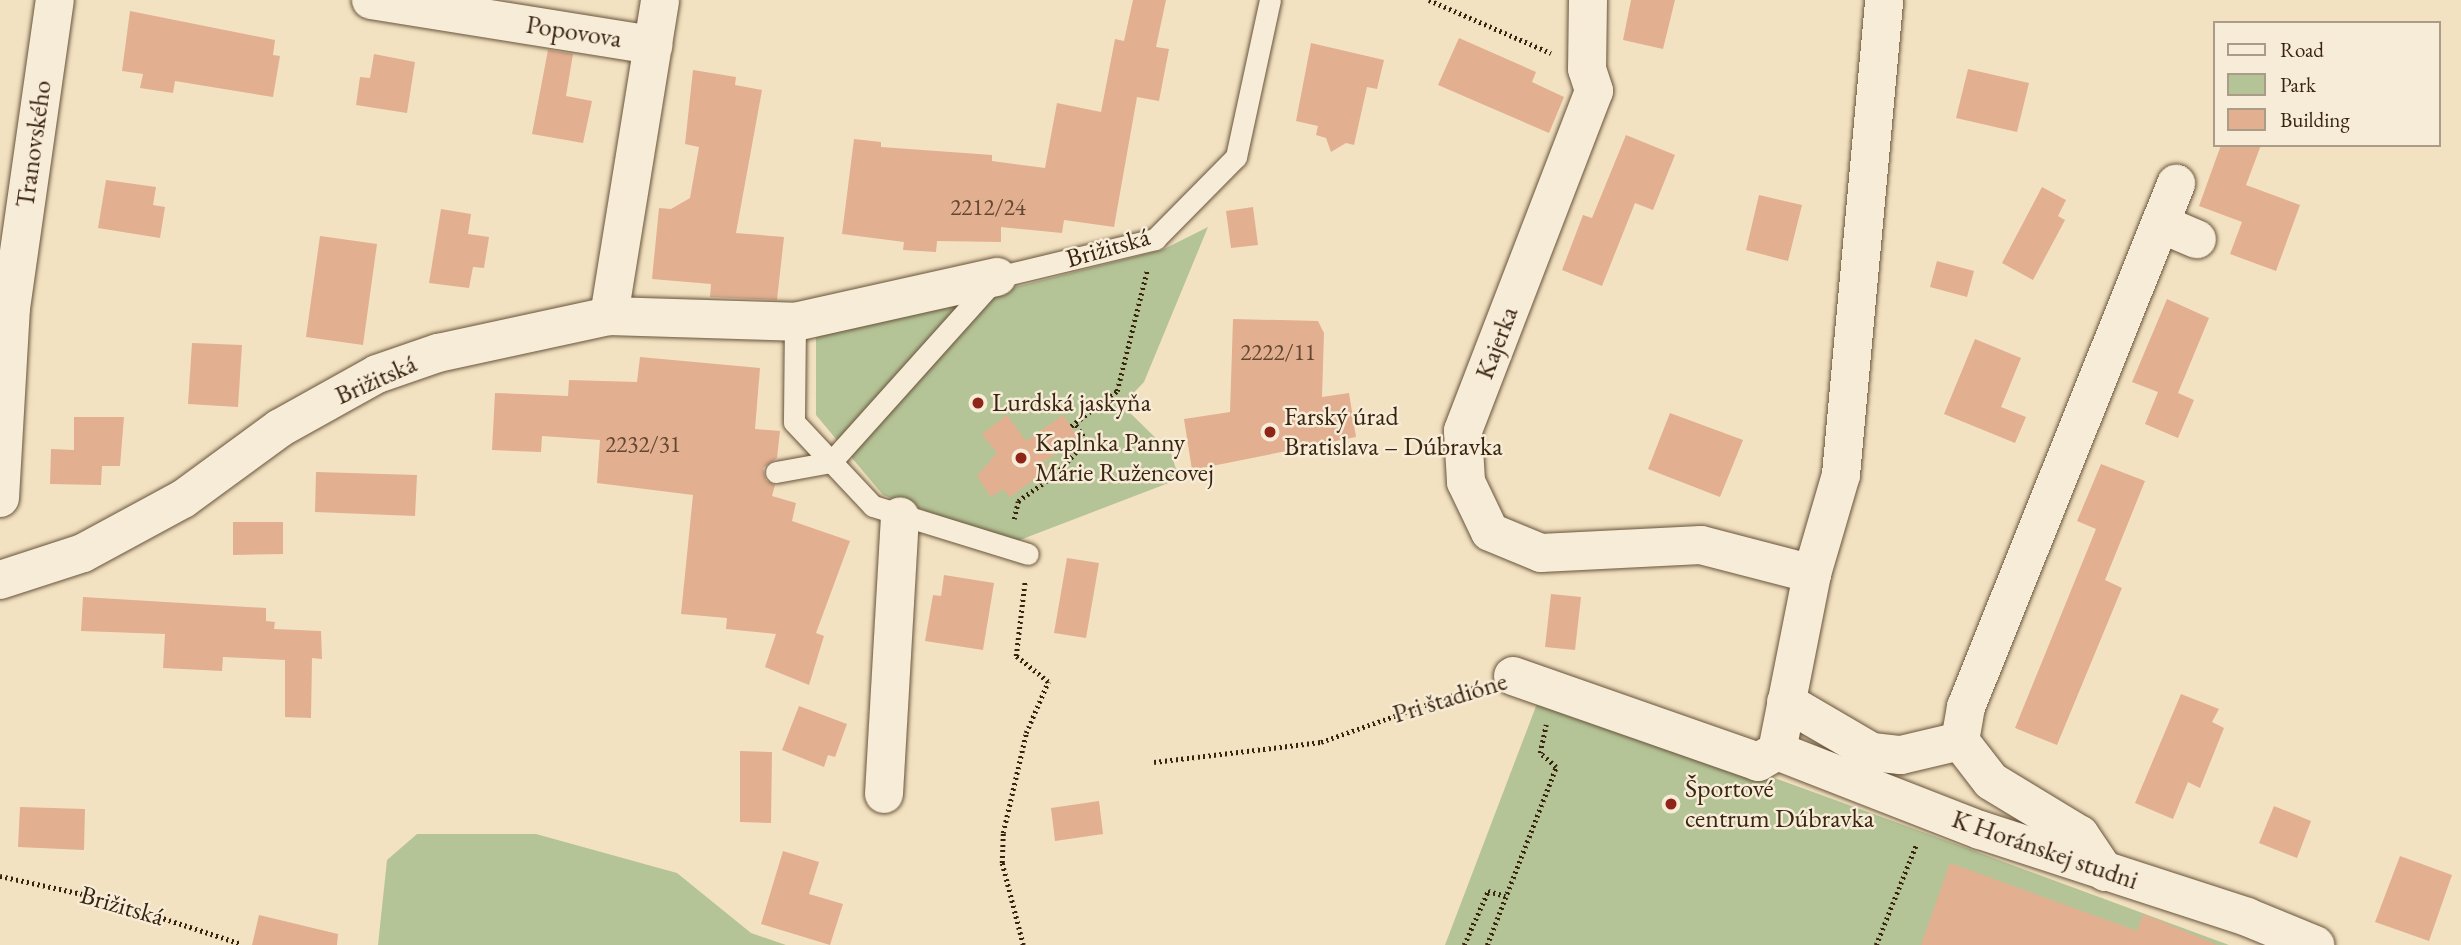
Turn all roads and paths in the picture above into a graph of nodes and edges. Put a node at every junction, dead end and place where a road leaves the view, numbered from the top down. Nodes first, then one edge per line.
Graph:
1 (55, 0) edge
2 (371, 0) edge
3 (660, 0) edge
4 (1270, 0) edge
5 (1429, 0) edge
6 (1588, 0) edge
7 (1884, 0) edge
8 (653, 45) junction
9 (1587, 69) junction
10 (2176, 184) dead end
11 (2161, 224) junction
12 (1155, 239) junction
13 (2196, 239) dead end
14 (997, 277) junction
15 (609, 316) junction
16 (795, 322) junction
17 (831, 462) junction
18 (776, 472) dead end
19 (0, 498) edge
20 (900, 516) junction
21 (1028, 554) junction
22 (1812, 575) junction
23 (0, 580) edge
24 (1513, 676) joint
25 (1786, 702) junction
26 (1961, 741) junction
27 (1777, 751) junction
28 (1154, 762) dead end
29 (1556, 767) dead end
30 (884, 794) dead end
31 (1914, 851) dead end
32 (2105, 872) junction
33 (0, 876) edge
34 (1506, 896) junction
35 (242, 944) edge
36 (1023, 945) edge
37 (1464, 945) edge
38 (1487, 945) edge
39 (1876, 945) edge
40 (2315, 945) edge

1 - 19 street, Tranovského
2 - 8 street, Popovova
3 - 8 street, Popovova
4 - 12 lane, Brižitská
5 - 9 path
6 - 9 street, Kajerka
7 - 22 street
8 - 15 street, Popovova
9 - 22 street, Kajerka
10 - 11 street
11 - 13 street
11 - 26 street
12 - 14 lane, Brižitská
12 - 21 path
14 - 16 street, Brižitská
14 - 17 lane
15 - 16 street, Brižitská
15 - 23 street, Brižitská
16 - 17 lane
17 - 18 lane
17 - 20 lane
20 - 21 lane
20 - 30 street
21 - 36 path
22 - 25 street
24 - 27 street, Pri štadióne
24 - 28 path, Pri štadióne
25 - 26 street
25 - 27 street
26 - 32 street
27 - 32 street, K Horánskej studni
29 - 34 path
31 - 39 path
32 - 40 street, K Horánskej studni
33 - 35 path, Brižitská
34 - 37 path
34 - 38 path

